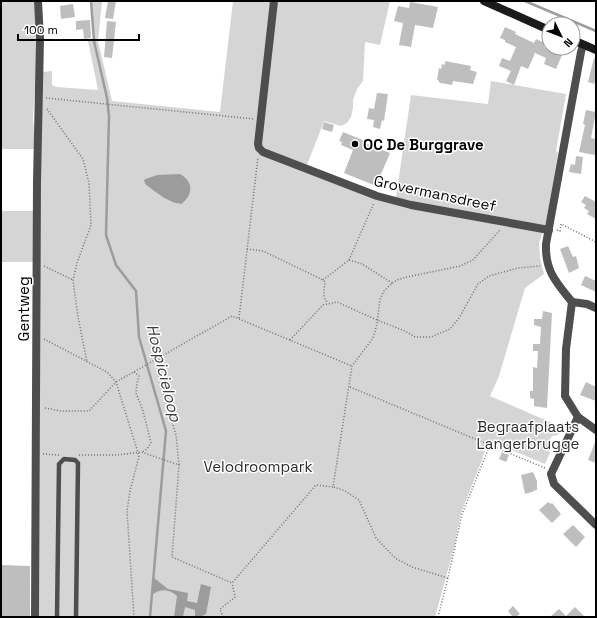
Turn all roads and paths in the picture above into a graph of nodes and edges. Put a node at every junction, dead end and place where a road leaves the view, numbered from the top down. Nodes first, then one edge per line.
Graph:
1 (38, 1) edge
2 (274, 1) edge
3 (484, 1) edge
4 (541, 26) edge
5 (583, 44) joint
6 (596, 50) edge
7 (39, 97) junction
8 (261, 120) junction
9 (259, 148) junction
10 (377, 196) junction
11 (506, 222) junction
12 (549, 230) junction
13 (596, 242) edge
14 (247, 249) junction
15 (349, 260) junction
16 (37, 262) junction
17 (548, 265) junction
18 (73, 280) junction
19 (323, 280) junction
20 (393, 283) junction
21 (572, 302) junction
22 (328, 303) junction
23 (596, 308) edge
24 (239, 318) junction
25 (377, 320) junction
26 (37, 337) junction
27 (290, 340) junction
28 (161, 356) junction
29 (87, 362) junction
30 (352, 366) junction
31 (134, 372) junction
32 (116, 382) junction
33 (350, 387) junction
34 (36, 407) junction
35 (578, 418) junction
36 (596, 430) edge
37 (490, 445) junction
38 (140, 452) junction
39 (35, 454) junction
40 (65, 455) dead end
41 (73, 455) dead end
42 (179, 465) junction
43 (553, 471) junction
44 (333, 487) junction
45 (596, 525) edge
46 (448, 578) junction
47 (232, 583) junction
48 (35, 617) edge
49 (57, 617) edge
50 (76, 617) edge
51 (134, 617) edge
52 (223, 617) edge
53 (438, 617) edge

1 - 7 street, Gentweg
2 - 8 street
3 - 4 main road
5 - 6 main road
5 - 12 street
7 - 8 path
7 - 16 street, Gentweg
7 - 18 path
8 - 9 street
9 - 10 street, Grovermansdreef
9 - 14 path
10 - 11 street, Grovermansdreef
10 - 15 path
11 - 12 street, Grovermansdreef
11 - 20 path
12 - 13 path
12 - 17 street
14 - 19 path
14 - 24 path
15 - 19 path
15 - 20 path
16 - 18 path
16 - 26 street, Gentweg
17 - 21 street
17 - 25 path
18 - 29 path
19 - 22 path
20 - 25 path
21 - 23 street
21 - 35 street
22 - 25 path
22 - 27 path
24 - 27 path
24 - 28 path
25 - 30 path
26 - 29 path
26 - 34 street, Gentweg
27 - 30 path
28 - 31 path
28 - 42 path
29 - 32 path
30 - 33 path
31 - 32 path
31 - 38 path
32 - 34 path
32 - 38 path
33 - 37 path
33 - 44 path
34 - 39 street, Gentweg
35 - 36 street
35 - 43 street
37 - 43 path
37 - 46 path
38 - 41 path
38 - 42 path
38 - 51 path
39 - 40 path
39 - 48 street, Gentweg
42 - 47 path
43 - 45 street
44 - 46 path
44 - 47 path
46 - 53 path
47 - 52 path
49 - 50 lane

